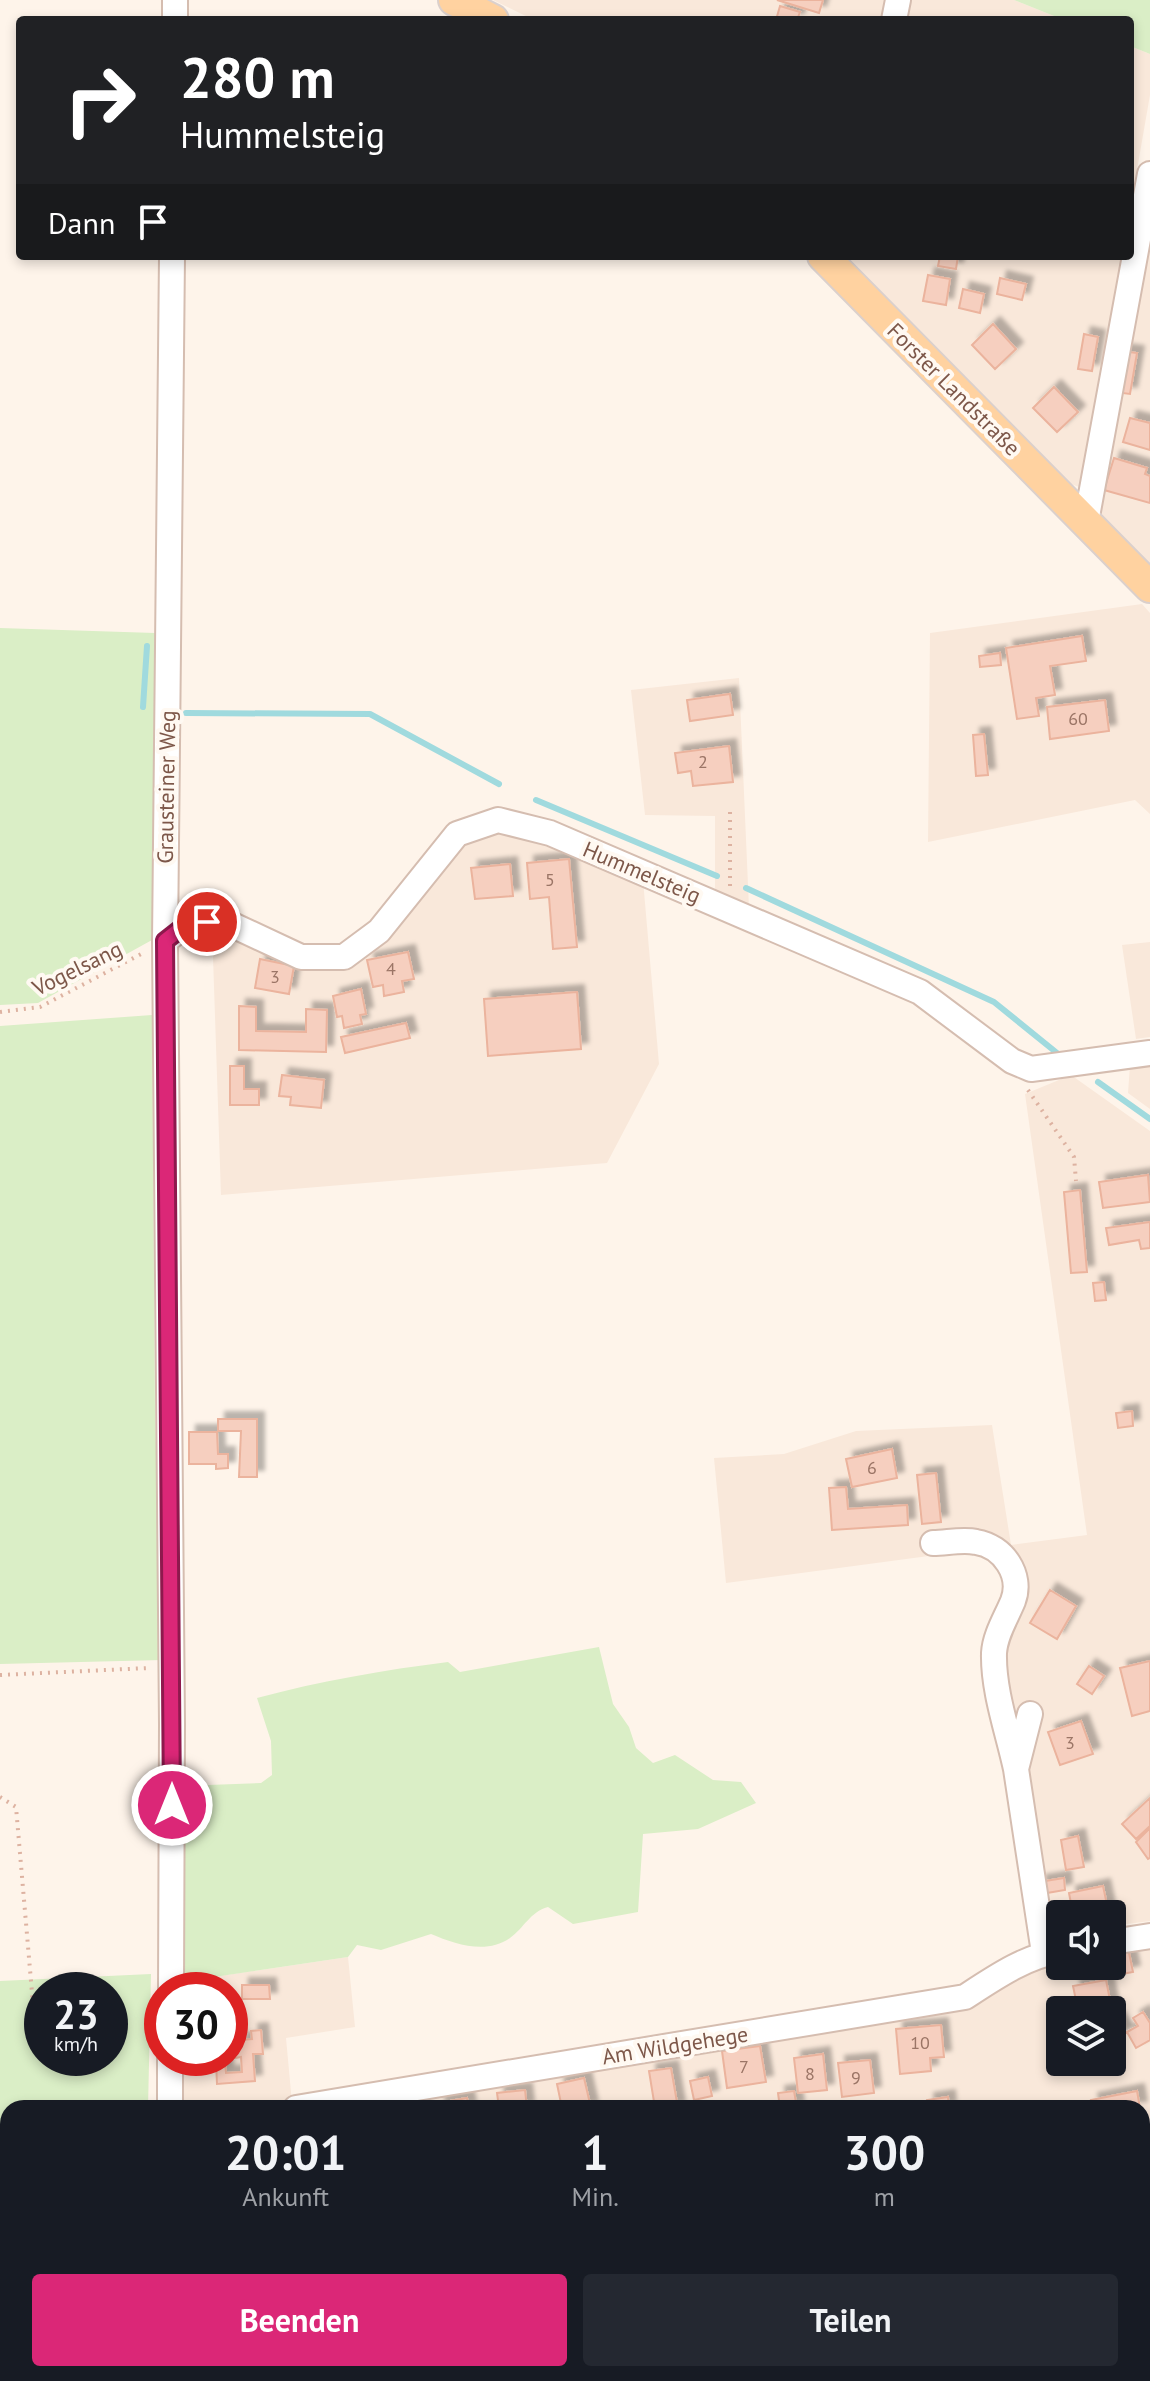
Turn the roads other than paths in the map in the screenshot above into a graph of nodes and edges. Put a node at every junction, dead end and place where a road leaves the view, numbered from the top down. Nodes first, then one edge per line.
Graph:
1 (454, 0) edge
2 (485, 16) edge
3 (1150, 174) edge
4 (172, 260) edge
5 (827, 260) edge
6 (1086, 522) junction
7 (1150, 587) edge
8 (165, 941) junction
9 (1150, 1053) edge
10 (933, 1543) dead end
11 (1030, 1714) dead end
12 (1016, 1769) junction
13 (1046, 1922) edge
14 (1150, 1936) edge
15 (1126, 1940) edge
16 (1046, 1955) edge
17 (171, 1972) edge
18 (170, 2076) edge
19 (170, 2100) edge
20 (344, 2100) edge

1 - 2 main road
3 - 6 street
4 - 8 street, Grausteiner Weg
5 - 6 main road, Forster Landstraße
6 - 7 main road, Forster Landstraße
8 - 9 street, Hummelsteig
8 - 17 street, Grausteiner Weg
10 - 12 street
11 - 12 street
12 - 13 street
14 - 15 street
16 - 20 street, Am Wildgehege
18 - 19 street

